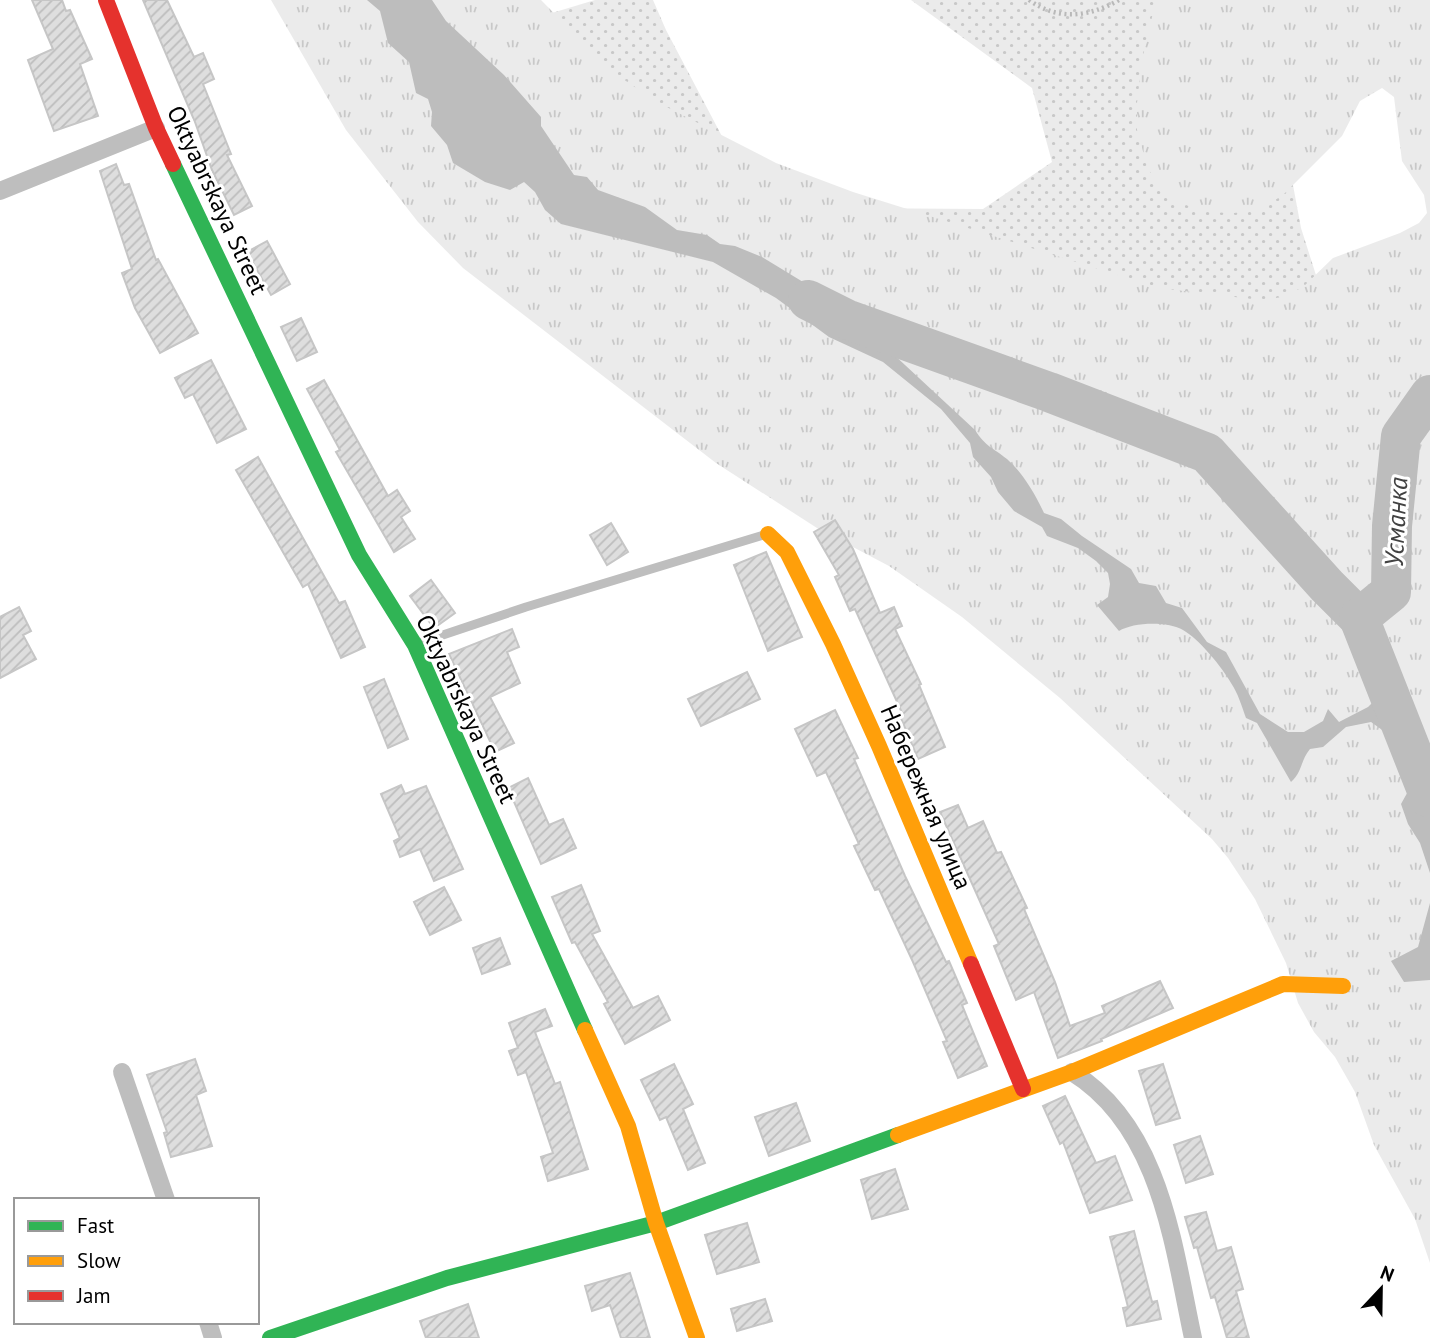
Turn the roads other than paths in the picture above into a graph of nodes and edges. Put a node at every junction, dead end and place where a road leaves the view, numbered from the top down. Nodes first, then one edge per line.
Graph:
1 (106, 0) edge
2 (156, 128) junction
3 (0, 191) edge
4 (768, 534) joint
5 (415, 645) junction
6 (1343, 986) dead end
7 (122, 1072) dead end
8 (1072, 1072) junction
9 (1023, 1089) junction
10 (165, 1198) edge
11 (656, 1223) junction
12 (270, 1338) edge
13 (697, 1338) edge
14 (1193, 1338) edge

1 - 2 street, Oktyabrskaya Street
2 - 3 street
2 - 5 street, Oktyabrskaya Street
4 - 5 lane
4 - 9 street, Набережная улица
5 - 11 street, Oktyabrskaya Street
6 - 8 street
7 - 10 street
8 - 9 street
8 - 14 street
9 - 11 street
11 - 12 street
11 - 13 street, Oktyabrskaya Street

